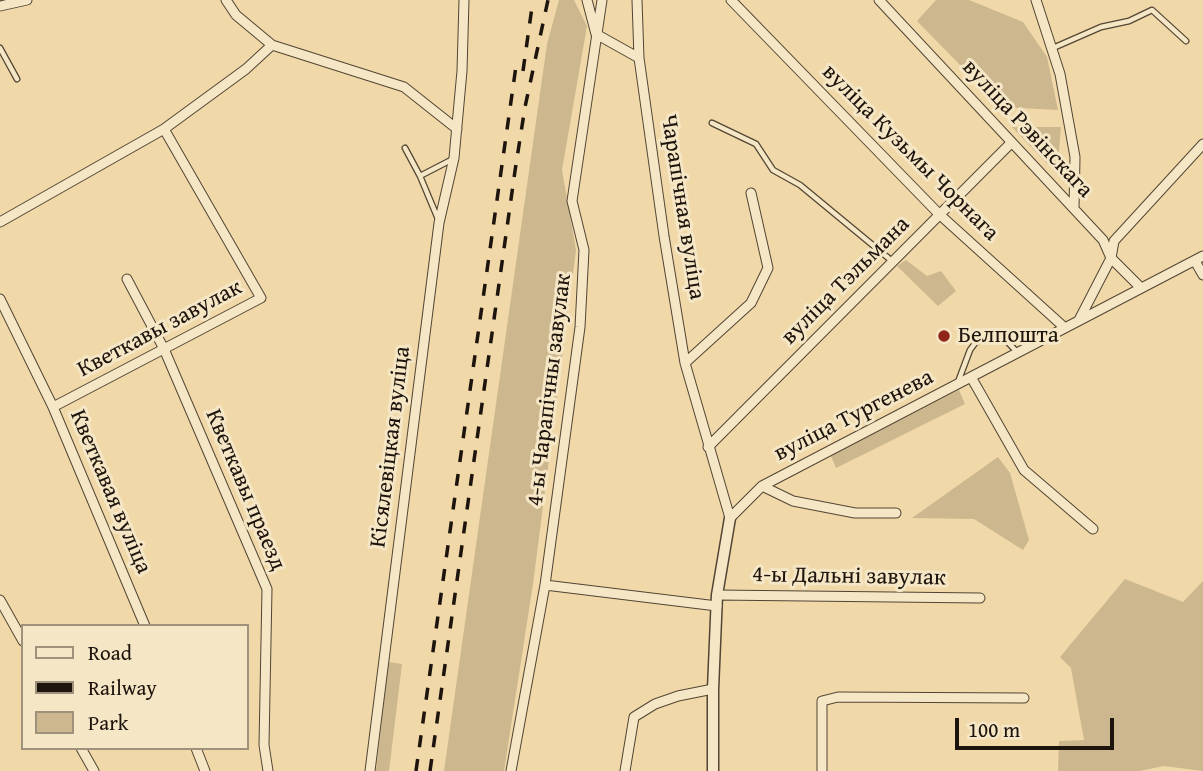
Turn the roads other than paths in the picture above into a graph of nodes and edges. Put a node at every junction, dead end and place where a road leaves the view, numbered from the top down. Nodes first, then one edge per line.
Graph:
1 (26, 0) edge
2 (226, 0) edge
3 (464, 0) edge
4 (587, 0) edge
5 (603, 0) edge
6 (637, 0) edge
7 (731, 0) edge
8 (879, 0) edge
9 (1036, 0) edge
10 (3, 3) edge
11 (596, 34) junction
12 (1185, 41) dead end
13 (272, 45) junction
14 (0, 48) edge
15 (1052, 49) junction
16 (639, 58) junction
17 (17, 79) dead end
18 (712, 123) dead end
19 (164, 129) junction
20 (457, 129) junction
21 (1011, 143) junction
22 (1203, 144) edge
23 (405, 148) dead end
24 (454, 158) junction
25 (420, 176) junction
26 (751, 193) dead end
27 (1074, 209) junction
28 (939, 214) junction
29 (0, 222) edge
30 (439, 223) junction
31 (1111, 258) junction
32 (1199, 259) edge
33 (893, 261) junction
34 (1203, 275) edge
35 (127, 279) dead end
36 (1141, 288) junction
37 (0, 299) edge
38 (1078, 321) junction
39 (1065, 328) junction
40 (164, 349) junction
41 (1018, 353) junction
42 (685, 363) junction
43 (971, 377) junction
44 (957, 384) junction
45 (53, 407) junction
46 (708, 447) junction
47 (762, 486) junction
48 (896, 513) dead end
49 (730, 518) junction
50 (1093, 529) dead end
51 (545, 585) junction
52 (980, 598) dead end
53 (0, 600) edge
54 (717, 600) junction
55 (144, 624) edge
56 (21, 637) edge
57 (713, 690) junction
58 (1024, 698) dead end
59 (82, 750) edge
60 (197, 750) edge
61 (94, 771) edge
62 (205, 771) edge
63 (268, 771) edge
64 (370, 771) edge
65 (511, 771) edge
66 (625, 771) edge
67 (713, 771) edge
68 (822, 771) edge

1 - 10 street
2 - 13 street
3 - 20 street, Кісялевіцкая вуліца
4 - 11 street
5 - 11 street, 4-ы Чарапічны завулак
6 - 16 street, Чарапічная вуліца
7 - 28 street, вуліца Кузьмы Чорнага
8 - 21 street, вуліца Рэвінскага
9 - 15 street
11 - 16 street
11 - 51 street, 4-ы Чарапічны завулак
12 - 15 lane
13 - 19 street
13 - 20 street
14 - 17 lane
15 - 27 street
16 - 42 street, Чарапічная вуліца
18 - 33 lane
19 - 29 street
19 - 40 street, Кветкавы завулак
20 - 24 street, Кісялевіцкая вуліца
21 - 27 street, вуліца Рэвінскага
21 - 28 street, вуліца Тэльмана
22 - 31 street
23 - 25 lane
24 - 25 lane
24 - 30 street, Кісялевіцкая вуліца
25 - 30 lane
26 - 42 street, Чарапічная вуліца
27 - 31 street, вуліца Рэвінскага
28 - 33 street, вуліца Тэльмана
28 - 39 street, вуліца Кузьмы Чорнага
30 - 64 street, Кісялевіцкая вуліца
31 - 36 street, вуліца Рэвінскага
31 - 38 street
32 - 34 street
32 - 36 street, вуліца Тургенева
33 - 46 street, вуліца Тэльмана
35 - 40 street, Кветкавы праезд
36 - 38 street, вуліца Тургенева
37 - 45 street, Кветкавая вуліца
38 - 39 street, вуліца Тургенева
39 - 41 street, вуліца Тургенева
40 - 45 street, Кветкавы завулак
40 - 63 street, Кветкавы праезд
41 - 43 street, вуліца Тургенева
41 - 44 lane
42 - 46 street, Чарапічная вуліца
43 - 44 street, вуліца Тургенева
43 - 50 street
44 - 47 street, вуліца Тургенева
45 - 55 street, Кветкавая вуліца
46 - 49 street, Чарапічная вуліца
47 - 48 street
47 - 49 street, вуліца Тургенева
49 - 54 street, Чарапічная вуліца
51 - 54 street
51 - 65 street, 4-ы Чарапічны завулак
52 - 54 street, 4-ы Дальні завулак
53 - 56 street
54 - 57 street, Чарапічная вуліца
57 - 66 street
57 - 67 street, Чарапічная вуліца
58 - 68 street
59 - 61 street
60 - 62 street

